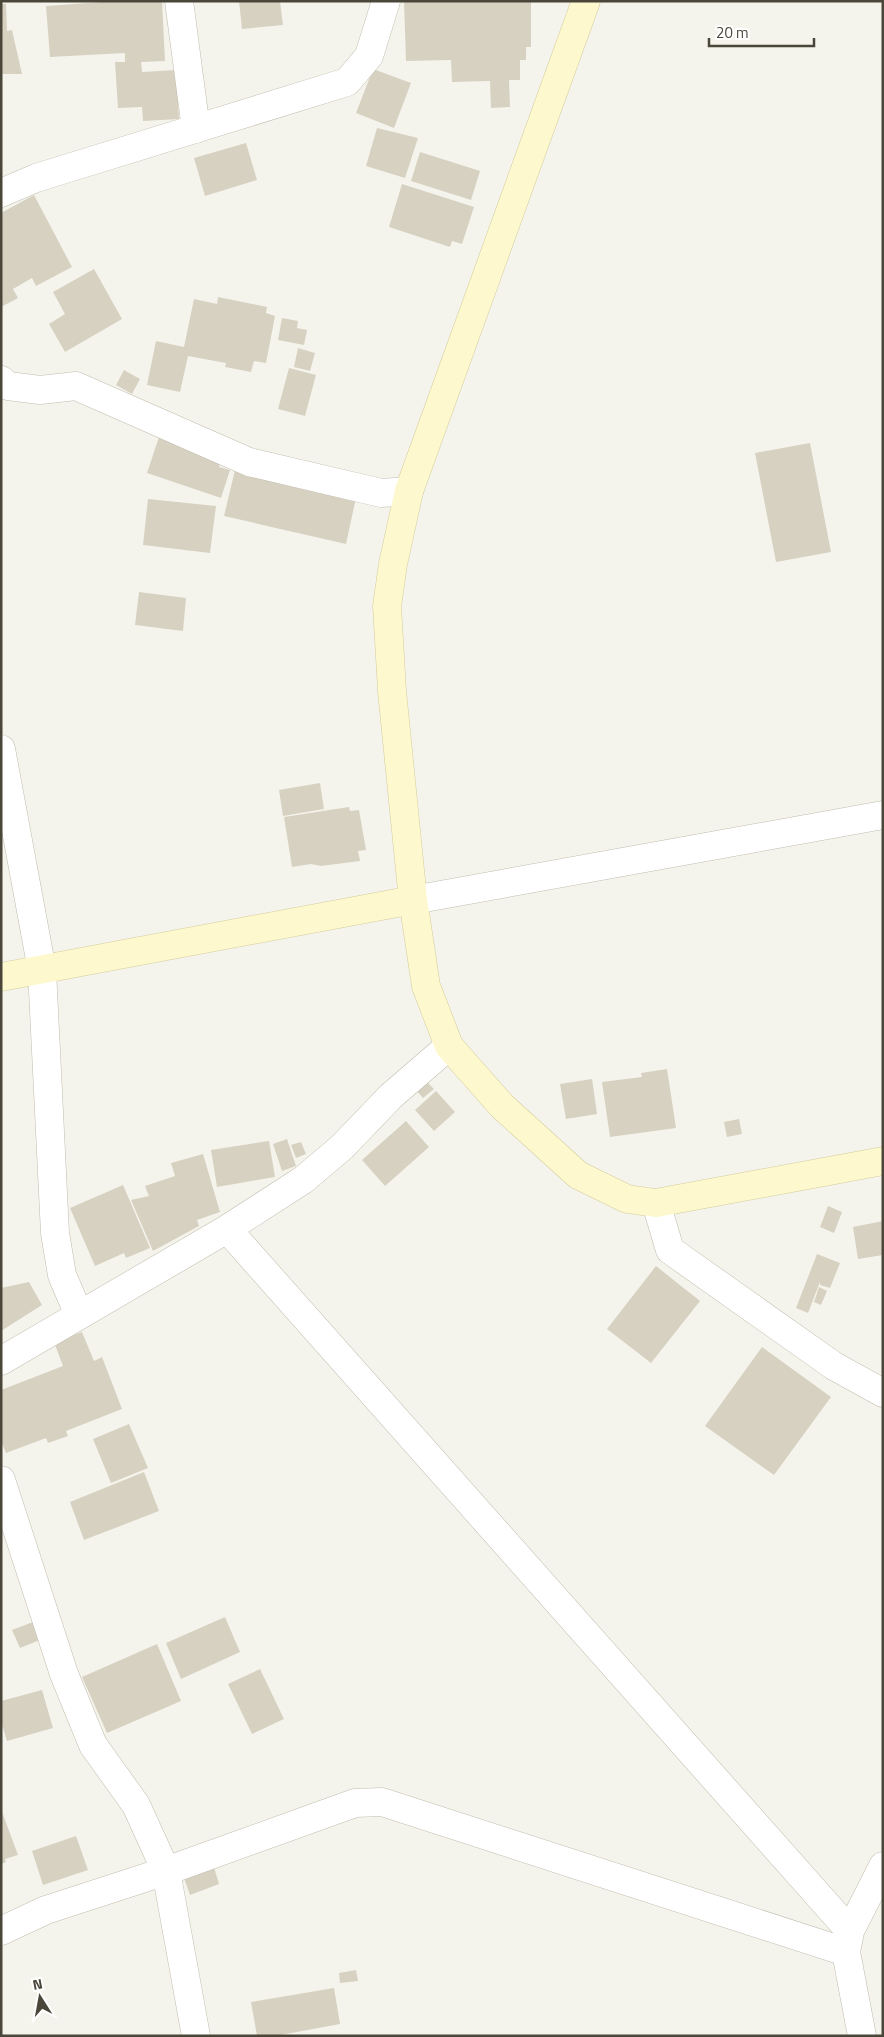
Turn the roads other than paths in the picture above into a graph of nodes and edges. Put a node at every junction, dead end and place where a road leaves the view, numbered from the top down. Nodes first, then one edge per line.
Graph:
1 (179, 1) edge
2 (386, 1) edge
3 (586, 1) edge
4 (196, 128) junction
5 (1, 194) edge
6 (1, 380) edge
7 (409, 491) junction
8 (1, 749) edge
9 (883, 815) edge
10 (413, 900) junction
11 (42, 970) junction
12 (1, 977) edge
13 (449, 1046) junction
14 (883, 1161) edge
15 (656, 1203) junction
16 (228, 1229) junction
17 (79, 1315) junction
18 (1, 1361) edge
19 (883, 1393) edge
20 (1, 1480) edge
21 (883, 1866) edge
22 (166, 1871) junction
23 (1, 1931) edge
24 (848, 1942) junction
25 (196, 2036) edge
26 (862, 2036) edge

1 - 4 street
2 - 4 street
3 - 7 street
4 - 5 street
6 - 7 street
7 - 10 street
8 - 11 street
9 - 10 street
10 - 11 street
10 - 13 street
11 - 12 street
11 - 17 street
13 - 15 street
13 - 16 street
14 - 15 street
15 - 19 street
16 - 17 street
16 - 24 street
17 - 18 street
20 - 22 street
21 - 24 street
22 - 23 street
22 - 24 street
22 - 25 street
24 - 26 street

